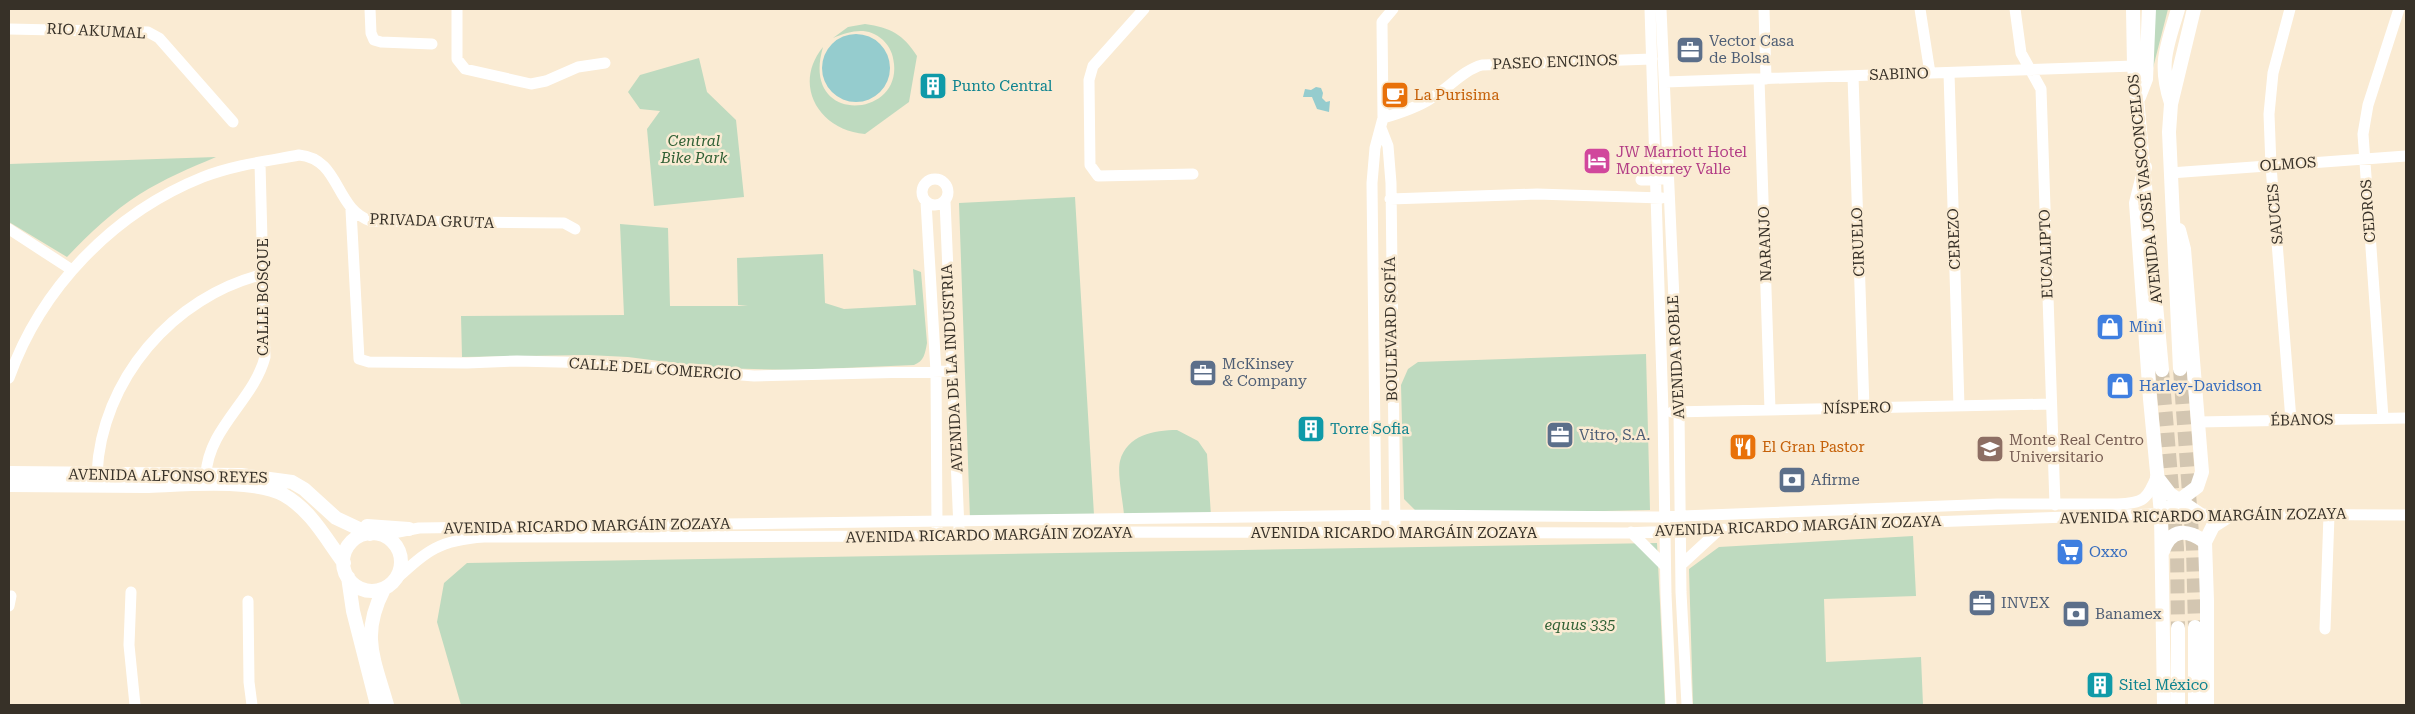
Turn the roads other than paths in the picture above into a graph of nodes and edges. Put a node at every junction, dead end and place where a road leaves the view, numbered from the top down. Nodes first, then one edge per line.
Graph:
1 (370, 9) edge
2 (457, 9) edge
3 (1144, 9) edge
4 (1392, 9) edge
5 (1650, 9) edge
6 (1661, 9) edge
7 (1764, 9) edge
8 (1920, 9) edge
9 (2015, 9) edge
10 (2149, 9) edge
11 (2178, 9) edge
12 (2194, 9) edge
13 (2290, 9) edge
14 (2399, 9) edge
15 (2131, 12) edge
16 (9, 28) edge
17 (432, 44) dead end
18 (1652, 59) junction
19 (605, 64) dead end
20 (2134, 66) junction
21 (2030, 70) junction
22 (1930, 73) junction
23 (1949, 73) junction
24 (1853, 76) junction
25 (1763, 79) junction
26 (1665, 82) junction
27 (2138, 98) junction
28 (2171, 104) junction
29 (233, 122) dead end
30 (1382, 123) junction
31 (2406, 156) edge
32 (2364, 159) junction
33 (260, 163) junction
34 (2271, 166) junction
35 (2144, 167) junction
36 (2170, 173) junction
37 (1193, 174) dead end
38 (1668, 179) junction
39 (1641, 180) dead end
40 (1655, 180) junction
41 (1656, 198) junction
42 (1669, 198) junction
43 (1390, 199) junction
44 (945, 201) junction
45 (926, 202) junction
46 (351, 210) junction
47 (2172, 216) junction
48 (9, 229) edge
49 (575, 229) dead end
50 (72, 270) junction
51 (264, 274) junction
52 (2180, 369) tunnel mouth
53 (2162, 370) tunnel mouth
54 (952, 371) junction
55 (936, 372) junction
56 (9, 378) edge
57 (2051, 404) junction
58 (1958, 406) junction
59 (1864, 408) junction
60 (1770, 410) junction
61 (1679, 411) junction
62 (1663, 412) junction
63 (2383, 418) junction
64 (2406, 418) edge
65 (2291, 420) junction
66 (2198, 422) junction
67 (9, 473) edge
68 (97, 474) junction
69 (206, 475) junction
70 (2157, 476) junction
71 (9, 485) edge
72 (2177, 500) junction
73 (2055, 504) junction
74 (2161, 514) junction
75 (1394, 515) junction
76 (2201, 515) junction
77 (2230, 515) junction
78 (2329, 515) junction
79 (2406, 515) edge
80 (1376, 516) junction
81 (1665, 516) junction
82 (1680, 516) junction
83 (937, 521) junction
84 (959, 522) junction
85 (350, 526) junction
86 (408, 529) junction
87 (1720, 529) junction
88 (1680, 531) junction
89 (1376, 532) junction
90 (1395, 532) junction
91 (1631, 532) junction
92 (1665, 532) junction
93 (377, 534) junction
94 (938, 536) junction
95 (959, 536) junction
96 (2205, 542) junction
97 (2162, 552) junction
98 (344, 563) junction
99 (1681, 565) junction
100 (1666, 566) junction
101 (348, 577) junction
102 (389, 585) junction
103 (131, 592) dead end
104 (248, 601) dead end
105 (2194, 627) tunnel mouth
106 (2178, 628) tunnel mouth
107 (2325, 629) dead end
108 (1685, 660) junction
109 (1669, 661) junction
110 (136, 705) edge
111 (252, 705) edge
112 (377, 705) edge
113 (387, 705) edge
114 (1671, 705) edge
115 (1687, 705) edge
116 (2164, 705) edge
117 (2178, 705) edge
118 (2195, 705) edge
119 (2207, 705) edge

1 - 17 street
2 - 19 street
3 - 37 street
4 - 30 street, BOULEVARD SOFÍA
5 - 18 street, AVENIDA ROBLE
6 - 26 street, AVENIDA ROBLE
7 - 25 street, NARANJO
8 - 22 street
9 - 21 street, EUCALIPTO
10 - 27 main road
11 - 28 main road
12 - 28 main road
13 - 34 street, SAUCES
14 - 32 street, CEDROS
15 - 20 main road, AVENIDA JOSÉ VASCONCELOS
16 - 29 street, RIO AKUMAL
18 - 30 street, PASEO ENCINOS
18 - 40 street, AVENIDA ROBLE
20 - 21 street, SABINO
20 - 27 main road, AVENIDA JOSÉ VASCONCELOS
21 - 23 street, SABINO
21 - 57 street, EUCALIPTO
22 - 23 street, SABINO
22 - 24 street, SABINO
23 - 58 street, CEREZO
24 - 25 street, SABINO
24 - 59 street, CIRUELO
25 - 26 street, SABINO
25 - 60 street, NARANJO
26 - 38 street, AVENIDA ROBLE
27 - 35 main road, AVENIDA JOSÉ VASCONCELOS
28 - 36 main road, AVENIDA JOSÉ VASCONCELOS
30 - 43 street, BOULEVARD SOFÍA
30 - 80 street, BOULEVARD SOFÍA
31 - 32 street, OLMOS
32 - 34 street, OLMOS
32 - 63 street, CEDROS
33 - 46 street, PRIVADA GRUTA
33 - 50 street, PRIVADA GRUTA
33 - 51 street, CALLE BOSQUE
34 - 36 street, OLMOS
34 - 65 street, SAUCES
35 - 53 main road, AVENIDA JOSÉ VASCONCELOS
35 - 70 main road
36 - 47 main road, AVENIDA JOSÉ VASCONCELOS
38 - 40 street
38 - 42 street, AVENIDA ROBLE
39 - 40 street
40 - 41 street, AVENIDA ROBLE
41 - 42 street
41 - 43 street
41 - 62 street, AVENIDA ROBLE
42 - 61 street, AVENIDA ROBLE
43 - 75 street, BOULEVARD SOFÍA
44 - 45 street
44 - 45 street
44 - 54 street, AVENIDA DE LA INDUSTRIA
45 - 55 street, AVENIDA DE LA INDUSTRIA
46 - 49 street, PRIVADA GRUTA
46 - 55 street, CALLE DEL COMERCIO
47 - 52 main road, AVENIDA JOSÉ VASCONCELOS
47 - 66 main road
48 - 50 street
50 - 56 street, PRIVADA GRUTA
51 - 68 street
51 - 69 street, CALLE BOSQUE
54 - 55 street, CALLE DEL COMERCIO
54 - 84 street, AVENIDA DE LA INDUSTRIA
55 - 83 street, AVENIDA DE LA INDUSTRIA
57 - 58 street, NÍSPERO
57 - 73 street, EUCALIPTO
58 - 59 street, NÍSPERO
59 - 60 street, NÍSPERO
60 - 61 street, NÍSPERO
61 - 62 street, NÍSPERO
61 - 82 street, AVENIDA ROBLE
62 - 81 street, AVENIDA ROBLE
63 - 64 street, ÉBANOS
63 - 65 street, ÉBANOS
65 - 66 street, ÉBANOS
66 - 72 main road
67 - 68 main road, AVENIDA ALFONSO REYES
68 - 69 main road, AVENIDA ALFONSO REYES
69 - 85 main road, AVENIDA ALFONSO REYES
70 - 72 main road
70 - 73 street, AVENIDA RICARDO MARGÁIN ZOZAYA
70 - 74 main road
71 - 98 main road, AVENIDA ALFONSO REYES
72 - 74 main road
72 - 76 main road
73 - 82 street, AVENIDA RICARDO MARGÁIN ZOZAYA
74 - 76 street, AVENIDA RICARDO MARGÁIN ZOZAYA
74 - 87 street, AVENIDA RICARDO MARGÁIN ZOZAYA
74 - 97 main road
75 - 80 street, AVENIDA RICARDO MARGÁIN ZOZAYA
75 - 81 street, AVENIDA RICARDO MARGÁIN ZOZAYA
75 - 90 street, BOULEVARD SOFÍA
76 - 77 street, AVENIDA RICARDO MARGÁIN ZOZAYA
77 - 78 street, AVENIDA RICARDO MARGÁIN ZOZAYA
77 - 96 main road
78 - 79 street, AVENIDA RICARDO MARGÁIN ZOZAYA
78 - 107 street
80 - 84 street, AVENIDA RICARDO MARGÁIN ZOZAYA
80 - 89 street, BOULEVARD SOFÍA
81 - 82 street, AVENIDA RICARDO MARGÁIN ZOZAYA
81 - 92 street, AVENIDA ROBLE
82 - 88 street, AVENIDA ROBLE
83 - 84 street, AVENIDA RICARDO MARGÁIN ZOZAYA
83 - 86 street, AVENIDA RICARDO MARGÁIN ZOZAYA
83 - 94 street, AVENIDA DE LA INDUSTRIA
84 - 95 street, AVENIDA DE LA INDUSTRIA
85 - 86 main road
85 - 93 main road, AVENIDA ALFONSO REYES
86 - 93 street, AVENIDA RICARDO MARGÁIN ZOZAYA
87 - 88 street, AVENIDA RICARDO MARGÁIN ZOZAYA
87 - 99 street
88 - 92 street, AVENIDA RICARDO MARGÁIN ZOZAYA
88 - 99 street, AVENIDA ROBLE
89 - 90 street, AVENIDA RICARDO MARGÁIN ZOZAYA
89 - 95 street, AVENIDA RICARDO MARGÁIN ZOZAYA
90 - 91 street, AVENIDA RICARDO MARGÁIN ZOZAYA
91 - 92 street, AVENIDA RICARDO MARGÁIN ZOZAYA
91 - 100 street
92 - 100 street, AVENIDA ROBLE
93 - 98 main road
93 - 102 main road
94 - 95 street, AVENIDA RICARDO MARGÁIN ZOZAYA
94 - 102 street, AVENIDA RICARDO MARGÁIN ZOZAYA
96 - 97 main road
96 - 119 main road
97 - 116 main road
98 - 101 main road
99 - 108 street, AVENIDA ROBLE
100 - 109 street, AVENIDA ROBLE
101 - 102 main road
101 - 112 main road
102 - 113 main road
103 - 110 street
104 - 111 street
105 - 118 main road
106 - 117 main road
108 - 109 street
108 - 115 street, AVENIDA ROBLE
109 - 114 street, AVENIDA ROBLE

